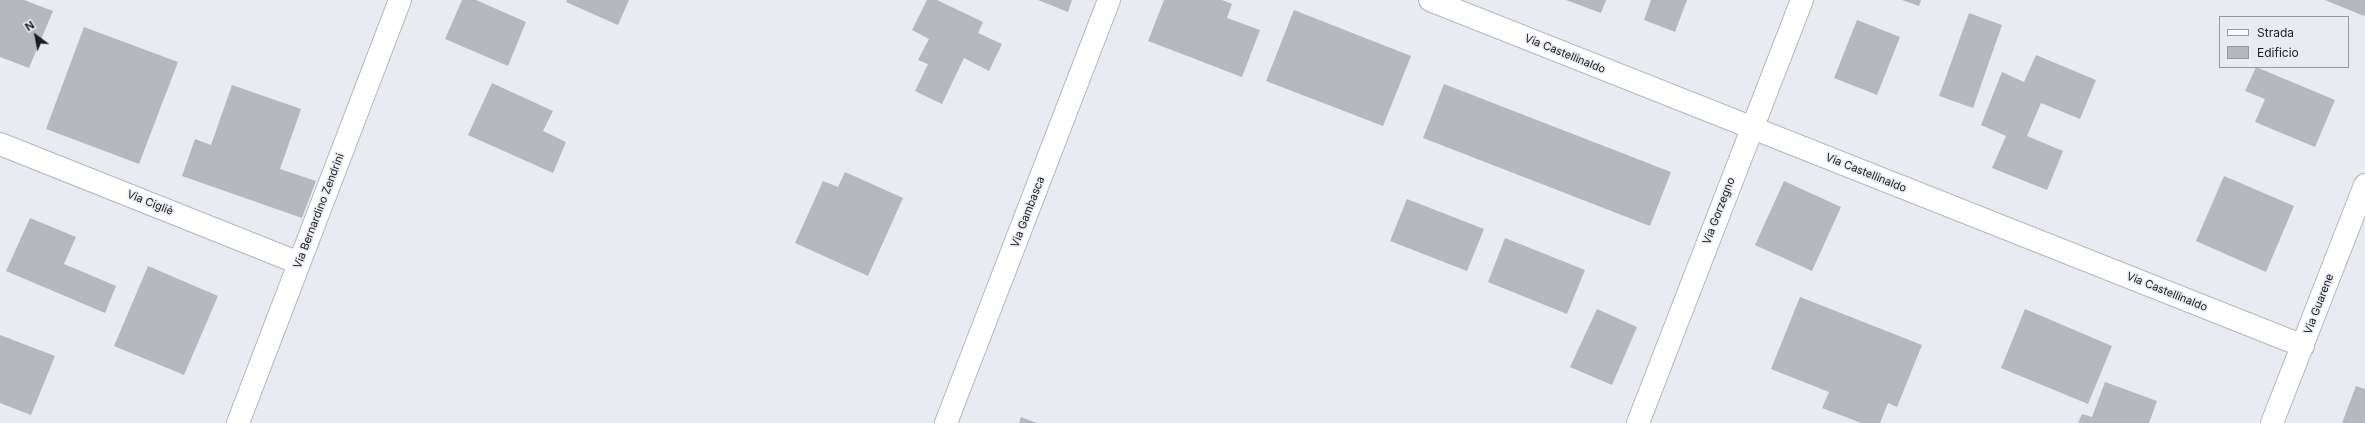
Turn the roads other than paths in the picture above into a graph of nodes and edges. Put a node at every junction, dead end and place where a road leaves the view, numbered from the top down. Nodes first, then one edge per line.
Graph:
1 (400, 0) edge
2 (1109, 0) edge
3 (1430, 0) edge
4 (1802, 0) edge
5 (1752, 128) junction
6 (0, 144) edge
7 (2364, 189) edge
8 (299, 262) junction
9 (2302, 346) junction
10 (238, 423) edge
11 (946, 423) edge
12 (1638, 423) edge
13 (2272, 423) edge

1 - 8 street, Via Bernardino Zendrini
2 - 11 street, Via Gambasca
3 - 5 street, Via Castellinaldo
4 - 5 street, Via Gorzegno
5 - 9 street, Via Castellinaldo
5 - 12 street, Via Gorzegno
6 - 8 street, Via Cigliè
7 - 9 street, Via Guarene
8 - 10 street, Via Bernardino Zendrini
9 - 13 street, Via Guarene

